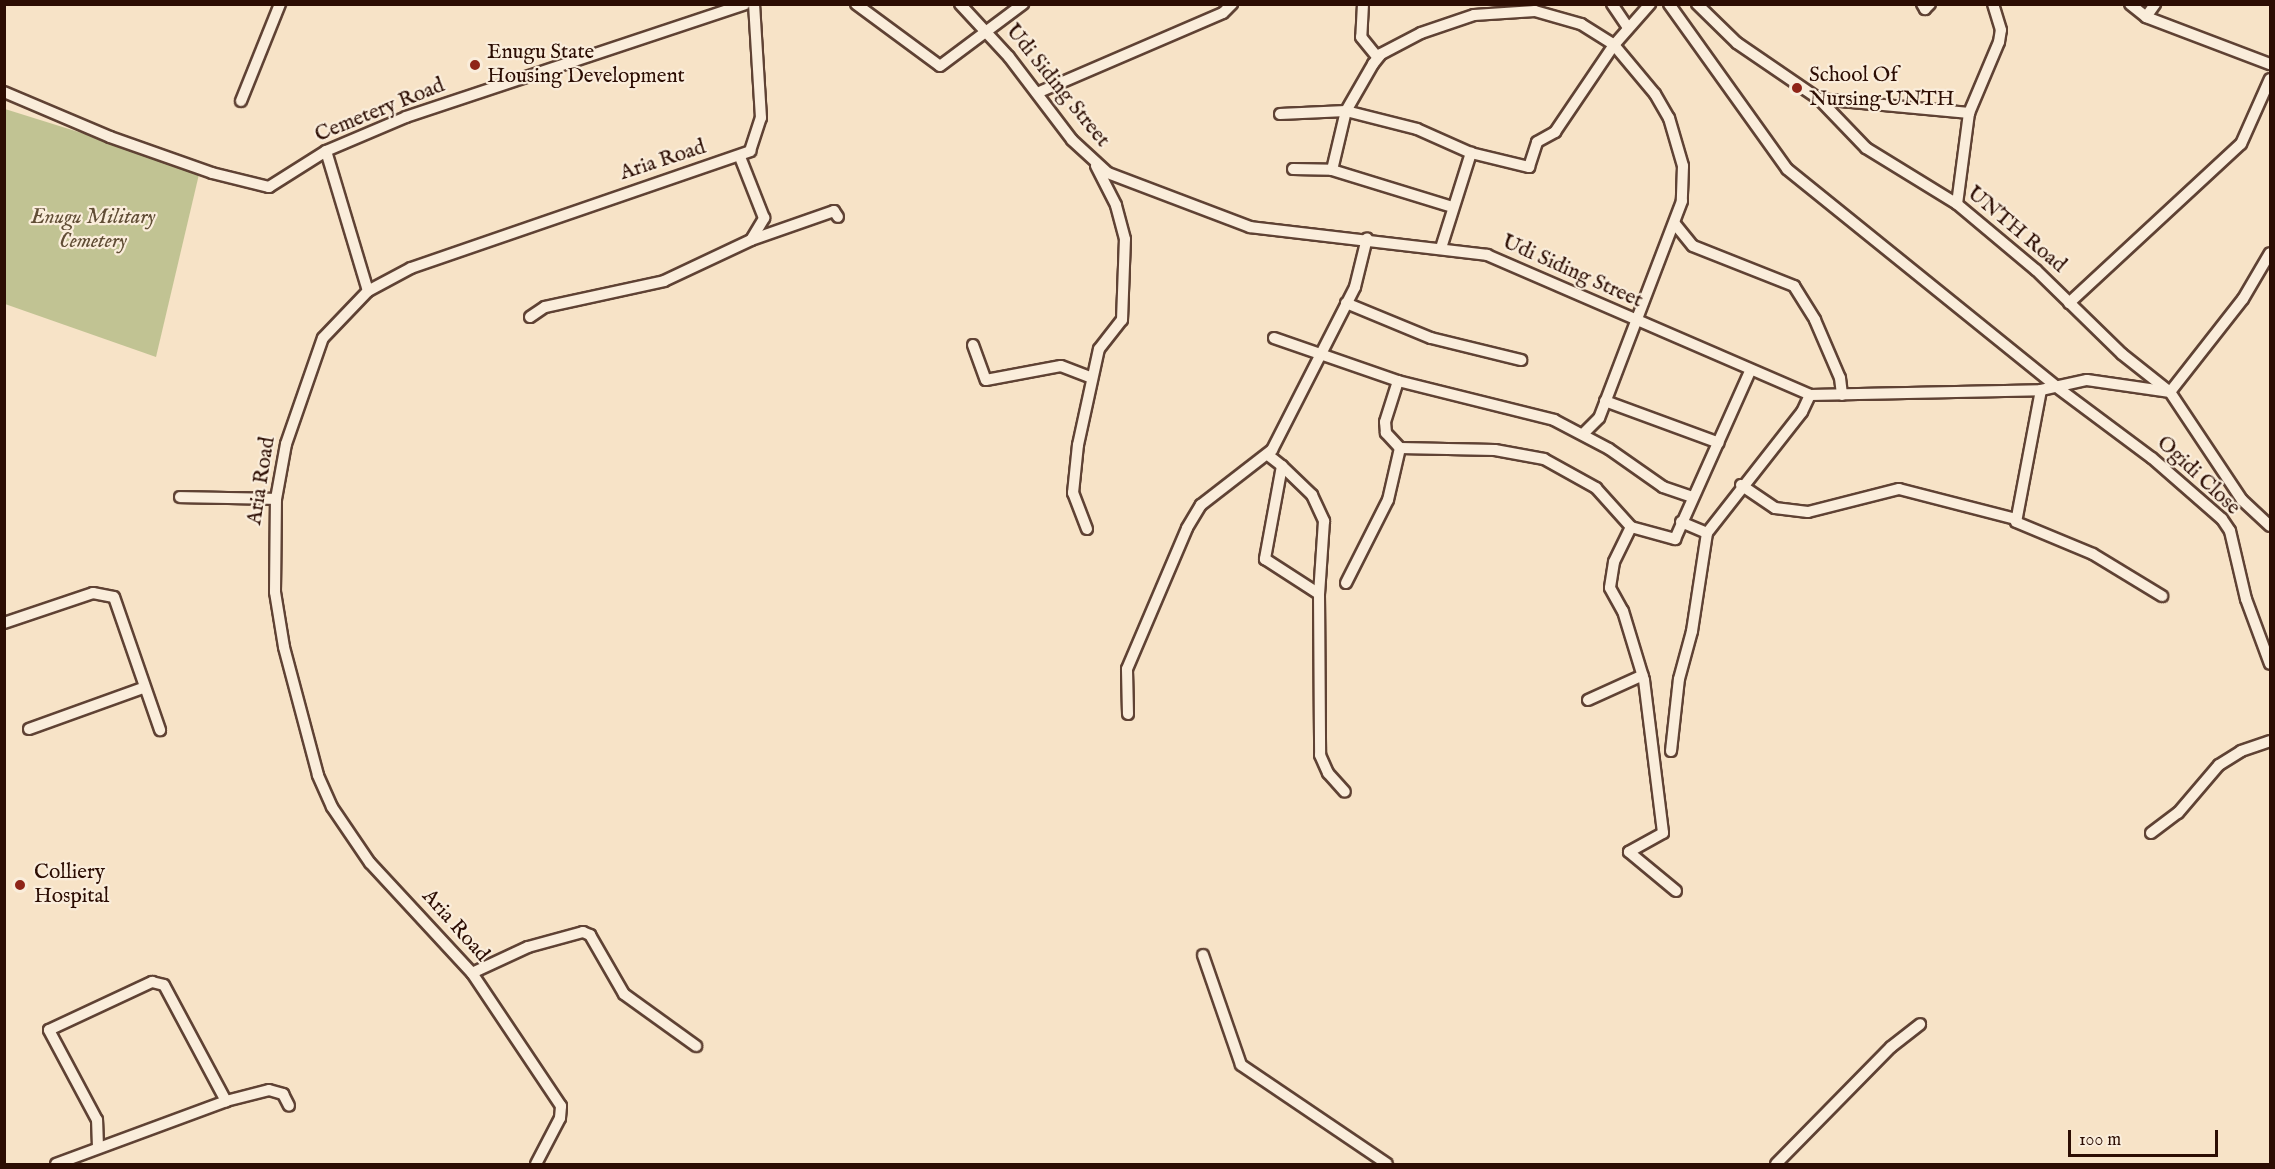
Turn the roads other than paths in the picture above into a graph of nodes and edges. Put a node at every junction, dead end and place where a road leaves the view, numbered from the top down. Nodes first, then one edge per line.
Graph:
1 (280, 4) edge
2 (745, 4) edge
3 (754, 4) edge
4 (856, 4) edge
5 (960, 4) edge
6 (1023, 4) edge
7 (1232, 4) edge
8 (1363, 4) edge
9 (1612, 4) edge
10 (1650, 4) edge
11 (1669, 4) edge
12 (1697, 4) edge
13 (1922, 4) edge
14 (1930, 4) edge
15 (1994, 4) edge
16 (2130, 4) edge
17 (2155, 4) edge
18 (2146, 17) junction
19 (1628, 28) junction
20 (986, 30) junction
21 (1614, 45) junction
22 (1377, 57) junction
23 (2271, 64) edge
24 (2271, 79) edge
25 (4, 92) edge
26 (1037, 93) junction
27 (1819, 99) junction
28 (242, 101) dead end
29 (1346, 111) junction
30 (1969, 112) junction
31 (1280, 114) dead end
32 (326, 151) junction
33 (1471, 153) junction
34 (740, 157) junction
35 (1095, 163) junction
36 (1293, 168) dead end
37 (1332, 170) junction
38 (1957, 204) junction
39 (1452, 207) junction
40 (838, 217) dead end
41 (1675, 224) junction
42 (1368, 238) junction
43 (751, 240) junction
44 (1441, 248) junction
45 (2271, 253) edge
46 (368, 291) junction
47 (1346, 303) junction
48 (2069, 303) junction
49 (530, 316) dead end
50 (1633, 321) junction
51 (1274, 338) dead end
52 (973, 345) dead end
53 (1320, 352) junction
54 (1521, 360) dead end
55 (1750, 371) junction
56 (1089, 377) junction
57 (1398, 381) junction
58 (2058, 388) junction
59 (2041, 390) junction
60 (2170, 392) junction
61 (1810, 395) junction
62 (1842, 395) junction
63 (1605, 401) junction
64 (1583, 435) junction
65 (1719, 443) junction
66 (1400, 448) junction
67 (1268, 455) junction
68 (1282, 466) junction
69 (1741, 485) junction
70 (180, 497) dead end
71 (1692, 497) junction
72 (276, 499) junction
73 (2016, 519) junction
74 (1681, 522) junction
75 (2271, 526) edge
76 (1631, 527) junction
77 (1087, 529) dead end
78 (1707, 533) junction
79 (1346, 583) dead end
80 (1319, 594) junction
81 (2162, 596) dead end
82 (4, 623) edge
83 (2271, 664) edge
84 (1643, 675) junction
85 (143, 688) junction
86 (1588, 700) dead end
87 (1128, 714) dead end
88 (29, 729) dead end
89 (160, 730) dead end
90 (2271, 741) edge
91 (1671, 751) dead end
92 (1345, 792) dead end
93 (2151, 833) dead end
94 (1676, 891) dead end
95 (1203, 955) dead end
96 (472, 973) junction
97 (1920, 1024) dead end
98 (696, 1047) dead end
99 (226, 1101) junction
100 (289, 1106) dead end
101 (98, 1147) junction
102 (56, 1164) edge
103 (537, 1164) edge
104 (1387, 1164) edge
105 (1776, 1164) edge

1 - 28 street
2 - 32 street, Cemetery Road
3 - 34 street, Aria Road
4 - 20 street
5 - 20 street, Udi Siding Street
6 - 20 street
7 - 26 street
8 - 22 street
9 - 19 street
10 - 19 street
11 - 58 street, Ogidi Close
12 - 27 street, UNTH Road
13 - 14 street
15 - 30 street
16 - 18 street
17 - 18 street
18 - 23 street
19 - 21 street
20 - 26 street, Udi Siding Street
21 - 22 street
21 - 33 street
21 - 41 street
22 - 29 street
24 - 48 street
25 - 32 street, Cemetery Road
26 - 35 street, Udi Siding Street
27 - 30 street
27 - 38 street, UNTH Road
29 - 31 street
29 - 33 street
29 - 37 street
30 - 38 street
32 - 46 street
33 - 39 street
34 - 43 street
34 - 46 street, Aria Road
35 - 42 street, Udi Siding Street
35 - 56 street
36 - 37 street
37 - 39 street
38 - 48 street, UNTH Road
39 - 44 street
40 - 43 street
41 - 50 street
41 - 62 street
42 - 44 street, Udi Siding Street
42 - 47 street
43 - 49 street
44 - 50 street, Udi Siding Street
45 - 60 street
46 - 72 street, Aria Road
47 - 53 street
47 - 54 street
48 - 60 street, UNTH Road
50 - 55 street, Udi Siding Street
50 - 63 street
51 - 53 street
52 - 56 street
53 - 57 street
53 - 67 street
55 - 61 street, Udi Siding Street
55 - 65 street
56 - 77 street
57 - 64 street
57 - 66 street
58 - 59 street, Udi Siding Street
58 - 60 street, Udi Siding Street
58 - 83 street, Ogidi Close
59 - 62 street, Udi Siding Street
59 - 73 street
60 - 75 street, UNTH Road
61 - 62 street, Udi Siding Street
61 - 69 street
63 - 64 street
63 - 65 street
64 - 71 street
65 - 71 street
66 - 76 street
66 - 79 street
67 - 68 street
67 - 87 street
68 - 80 street
68 - 80 street
69 - 73 street
69 - 78 street
70 - 72 street
71 - 74 street
72 - 96 street, Aria Road
73 - 81 street
74 - 76 street
74 - 78 street
76 - 84 street
78 - 91 street
80 - 92 street
82 - 85 street
84 - 86 street
84 - 94 street
85 - 88 street
85 - 89 street
90 - 93 street
95 - 104 street
96 - 98 street
96 - 103 street, Aria Road
97 - 105 street
99 - 100 street
99 - 101 street
99 - 101 street
101 - 102 street

